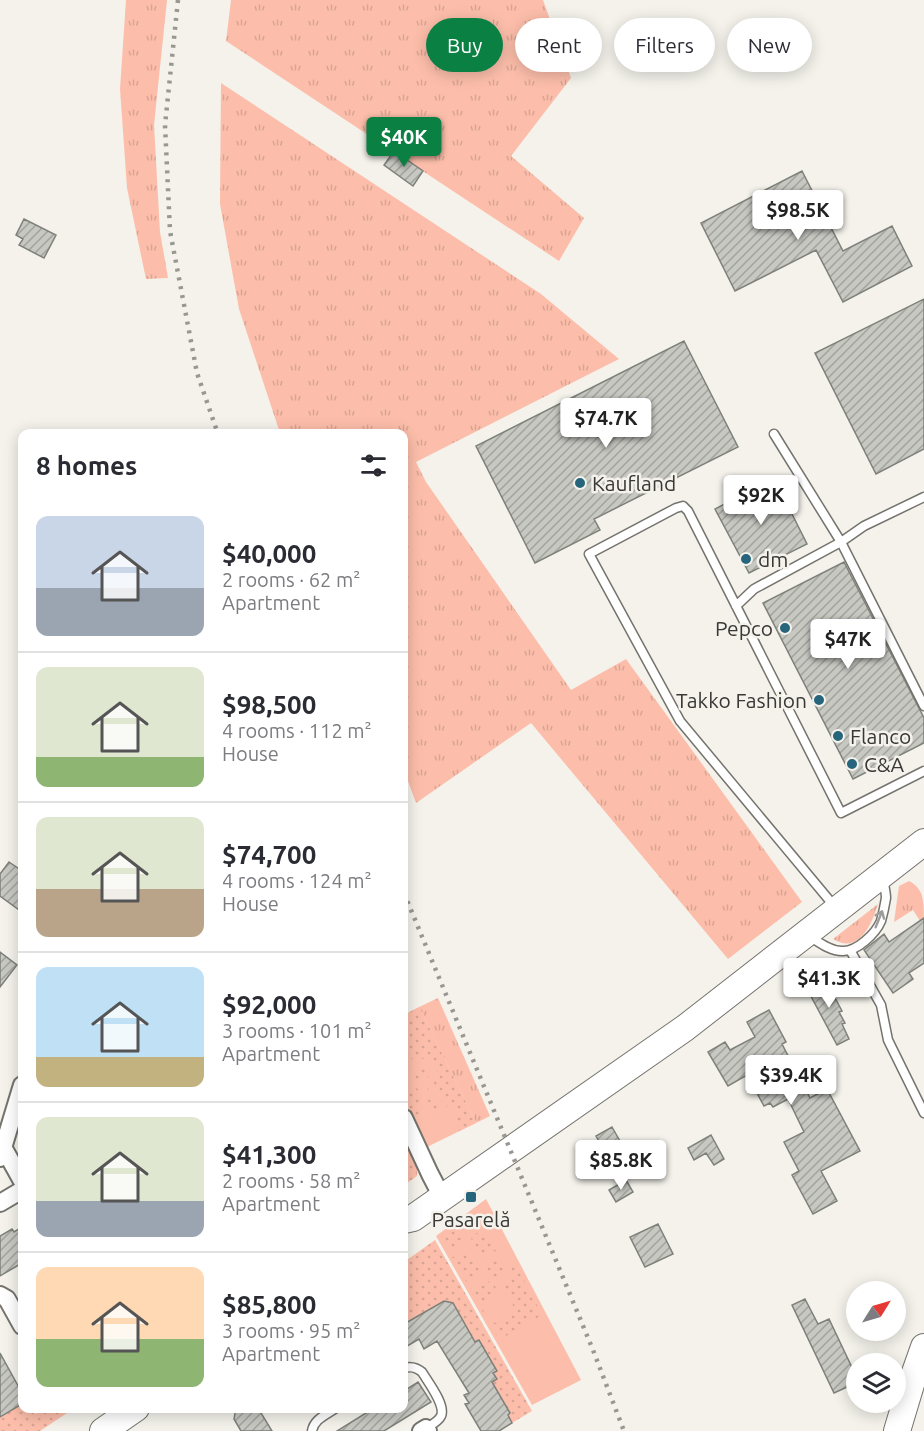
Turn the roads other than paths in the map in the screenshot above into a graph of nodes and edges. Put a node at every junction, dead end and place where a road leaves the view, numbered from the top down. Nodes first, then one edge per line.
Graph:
1 (774, 434) dead end
2 (924, 497) edge
3 (841, 542) junction
4 (736, 606) junction
5 (924, 706) edge
6 (924, 771) edge
7 (917, 851) edge
8 (882, 875) junction
9 (838, 910) junction
10 (806, 934) junction
11 (850, 950) junction
12 (18, 1099) edge
13 (924, 1113) edge
14 (408, 1127) edge
15 (2, 1153) edge
16 (18, 1175) edge
17 (18, 1192) edge
18 (442, 1197) junction
19 (0, 1203) edge
20 (408, 1222) edge
21 (0, 1295) edge
22 (18, 1319) edge
23 (924, 1347) edge
24 (408, 1367) edge
25 (924, 1397) edge
26 (129, 1413) edge
27 (328, 1413) edge
28 (425, 1430) edge
29 (103, 1431) edge
30 (312, 1431) edge
31 (897, 1431) edge
32 (915, 1431) edge

1 - 3 lane
2 - 3 lane
3 - 4 lane
3 - 5 lane
4 - 6 lane
4 - 9 lane
7 - 8 main road
8 - 9 main road
11 -> 8 lane
9 - 10 main road
10 - 11 lane
10 - 18 main road
11 - 13 lane
12 - 15 street
14 - 18 street
15 - 16 street
17 - 19 street
18 - 20 main road
21 - 22 street
23 - 31 main road
24 - 28 lane
25 - 32 main road
26 - 29 main road
27 - 30 lane

